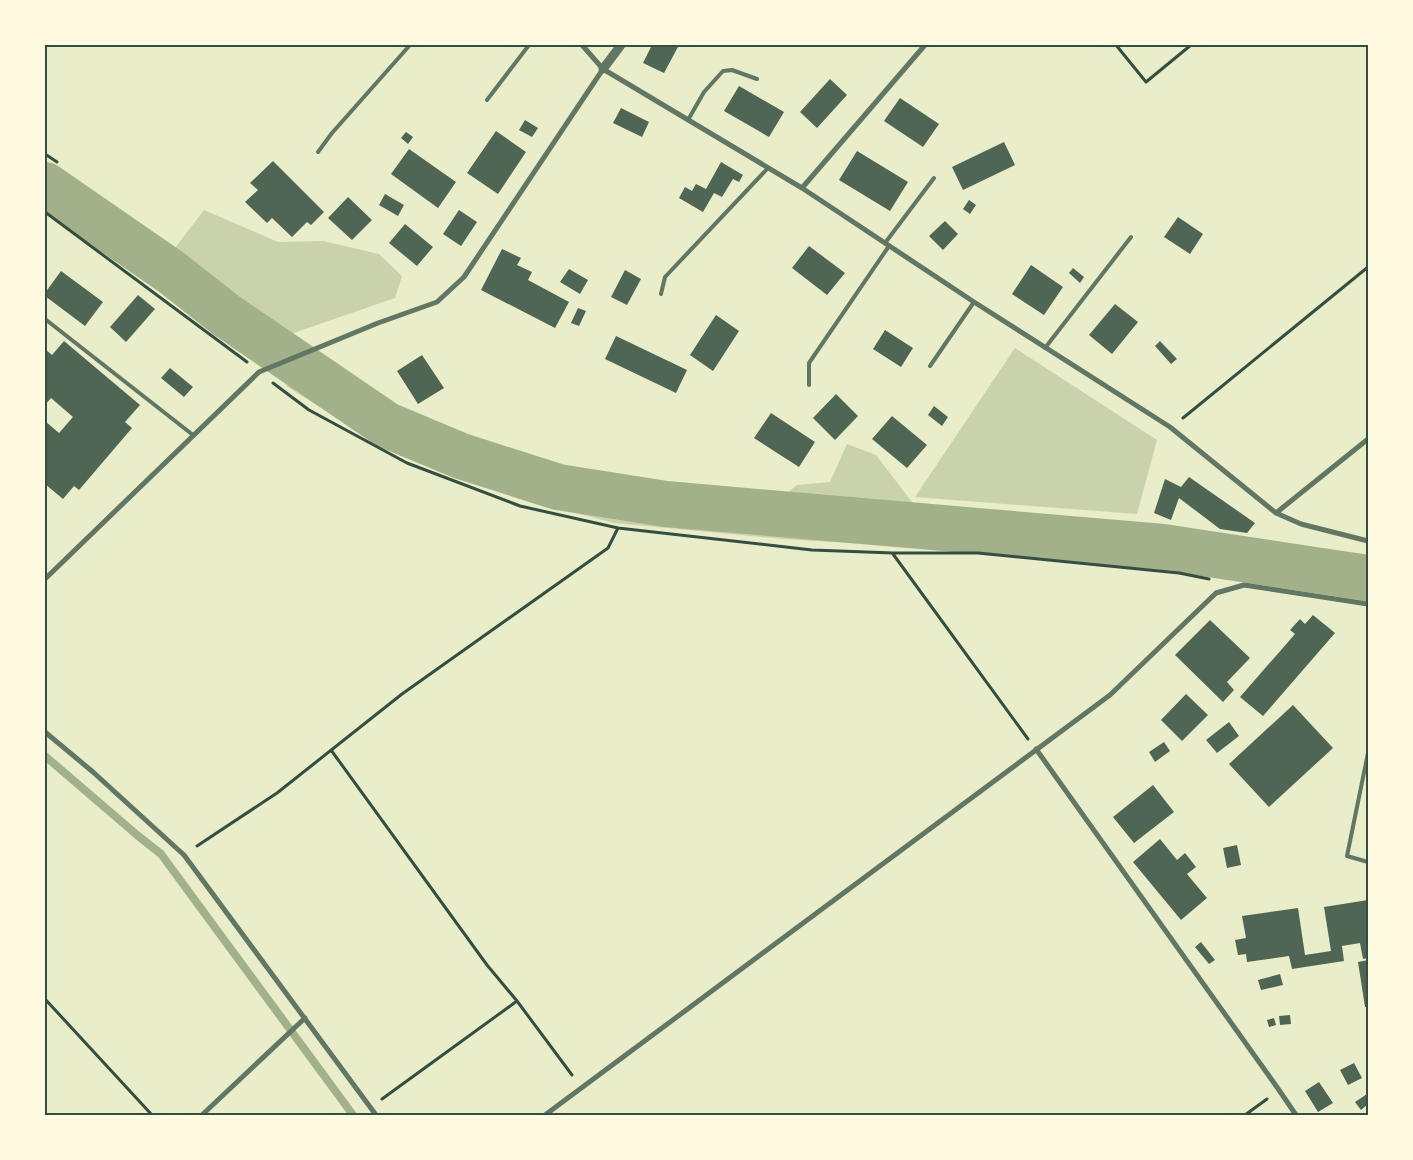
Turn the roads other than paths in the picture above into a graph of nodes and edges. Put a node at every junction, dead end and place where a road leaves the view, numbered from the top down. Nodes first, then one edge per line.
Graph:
1 (410, 45) edge
2 (529, 45) edge
3 (582, 45) edge
4 (622, 45) edge
5 (925, 45) edge
6 (603, 69) junction
7 (757, 80) dead end
8 (487, 100) dead end
9 (688, 120) junction
10 (318, 152) dead end
11 (768, 168) junction
12 (934, 178) dead end
13 (802, 188) junction
14 (1131, 237) dead end
15 (887, 245) junction
16 (661, 294) dead end
17 (974, 302) junction
18 (45, 319) edge
19 (1045, 348) junction
20 (930, 366) dead end
21 (809, 385) dead end
22 (193, 435) junction
23 (1368, 439) edge
24 (1276, 513) junction
25 (1368, 541) edge
26 (45, 579) edge
27 (1368, 604) edge
28 (45, 732) edge
29 (1036, 749) junction
30 (1368, 752) edge
31 (1368, 862) edge
32 (305, 1018) junction
33 (202, 1115) edge
34 (376, 1115) edge
35 (545, 1115) edge
36 (1296, 1115) edge

1 - 10 lane
2 - 8 lane
3 - 6 street
4 - 6 street
5 - 13 street
6 - 9 street
6 - 22 street
7 - 9 lane
9 - 11 street
11 - 13 street
11 - 16 lane
12 - 15 lane
13 - 15 street
14 - 19 lane
15 - 17 street
15 - 21 lane
17 - 19 street
17 - 20 lane
18 - 22 lane
19 - 24 street
22 - 26 street
23 - 24 street
24 - 25 street
27 - 29 street
28 - 32 street
29 - 35 street
29 - 36 street
30 - 31 lane
32 - 33 street
32 - 34 street

